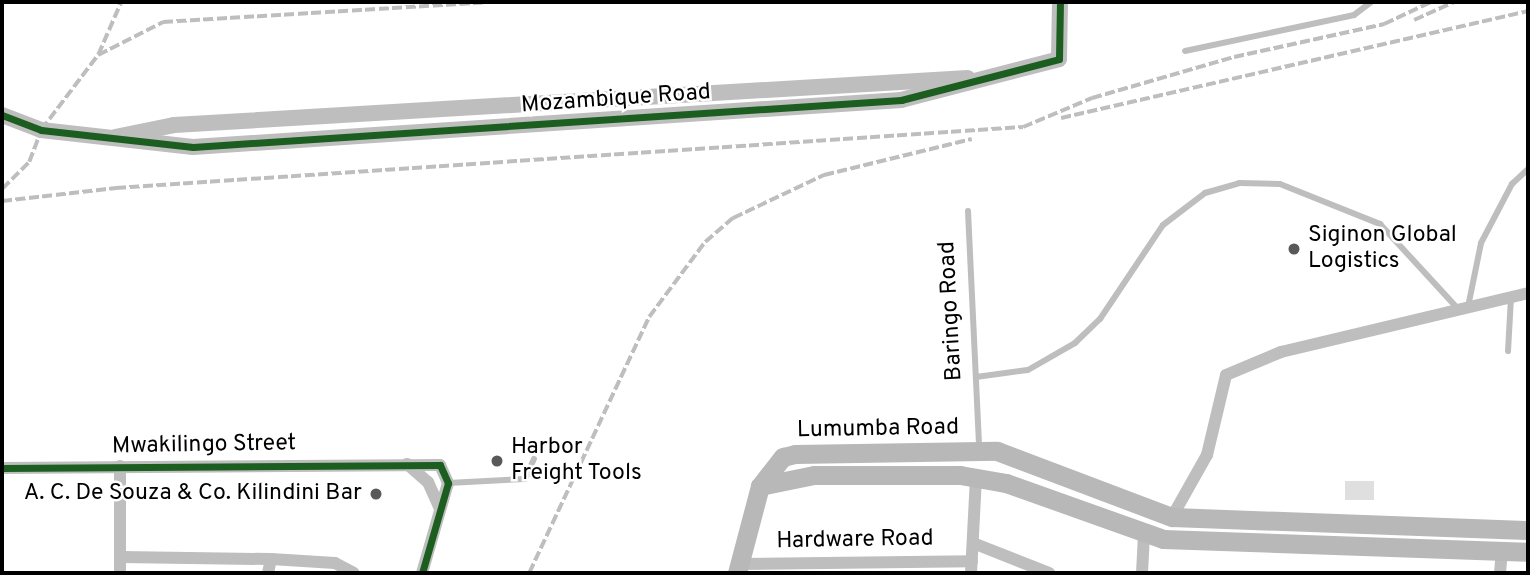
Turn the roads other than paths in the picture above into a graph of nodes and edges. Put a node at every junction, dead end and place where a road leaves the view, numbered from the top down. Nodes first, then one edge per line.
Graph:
1 (1060, 2) edge
2 (1371, 2) edge
3 (1185, 51) dead end
4 (995, 78) junction
5 (2, 114) edge
6 (112, 139) junction
7 (1528, 169) edge
8 (968, 211) dead end
9 (1528, 293) edge
10 (1511, 297) junction
11 (1463, 309) junction
12 (1508, 351) dead end
13 (976, 377) junction
14 (979, 452) junction
15 (859, 453) junction
16 (534, 459) dead end
17 (406, 463) junction
18 (120, 466) junction
19 (2, 468) edge
20 (858, 474) junction
21 (976, 477) junction
22 (448, 483) junction
23 (760, 486) junction
24 (439, 508) junction
25 (1172, 517) junction
26 (1528, 530) edge
27 (1144, 535) junction
28 (972, 543) junction
29 (1502, 551) junction
30 (1528, 552) edge
31 (121, 557) junction
32 (271, 559) junction
33 (971, 567) edge
34 (739, 569) edge
35 (1031, 570) edge
36 (120, 573) edge
37 (268, 573) edge
38 (354, 573) edge
39 (422, 573) edge
40 (1049, 573) edge
41 (1142, 573) edge
42 (1500, 573) edge

1 - 4 street, Mozambique Road
2 - 3 lane
4 - 6 street, Mozambique Road
4 - 6 street, Mozambique Road
5 - 6 street
7 - 11 lane
8 - 13 lane, Baringo Road
9 - 10 street
10 - 11 street
10 - 12 lane
11 - 13 lane
11 - 25 street
13 - 14 lane, Baringo Road
14 - 15 main road, Lumumba Road
14 - 25 main road, Lumumba Road
15 - 20 street
15 - 23 main road, Lumumba Road
16 - 22 lane
17 - 18 street, Mwakilingo Street
17 - 22 street, Mwakilingo Street
17 - 24 street
18 - 19 street, Mwakilingo Street
18 - 31 street
20 - 21 main road, Lumumba Road
20 - 23 main road, Lumumba Road
21 - 27 main road, Lumumba Road
21 - 28 street
22 - 24 street
23 - 34 main road
24 - 39 street
25 - 26 main road, Lumumba Road
27 - 29 main road, Lumumba Road
27 - 41 street
28 - 33 street
28 - 35 street
29 - 30 main road, Lumumba Road
29 - 42 street
31 - 32 street
31 - 36 street
32 - 37 street
32 - 38 street
33 - 34 street, Hardware Road
35 - 40 street

